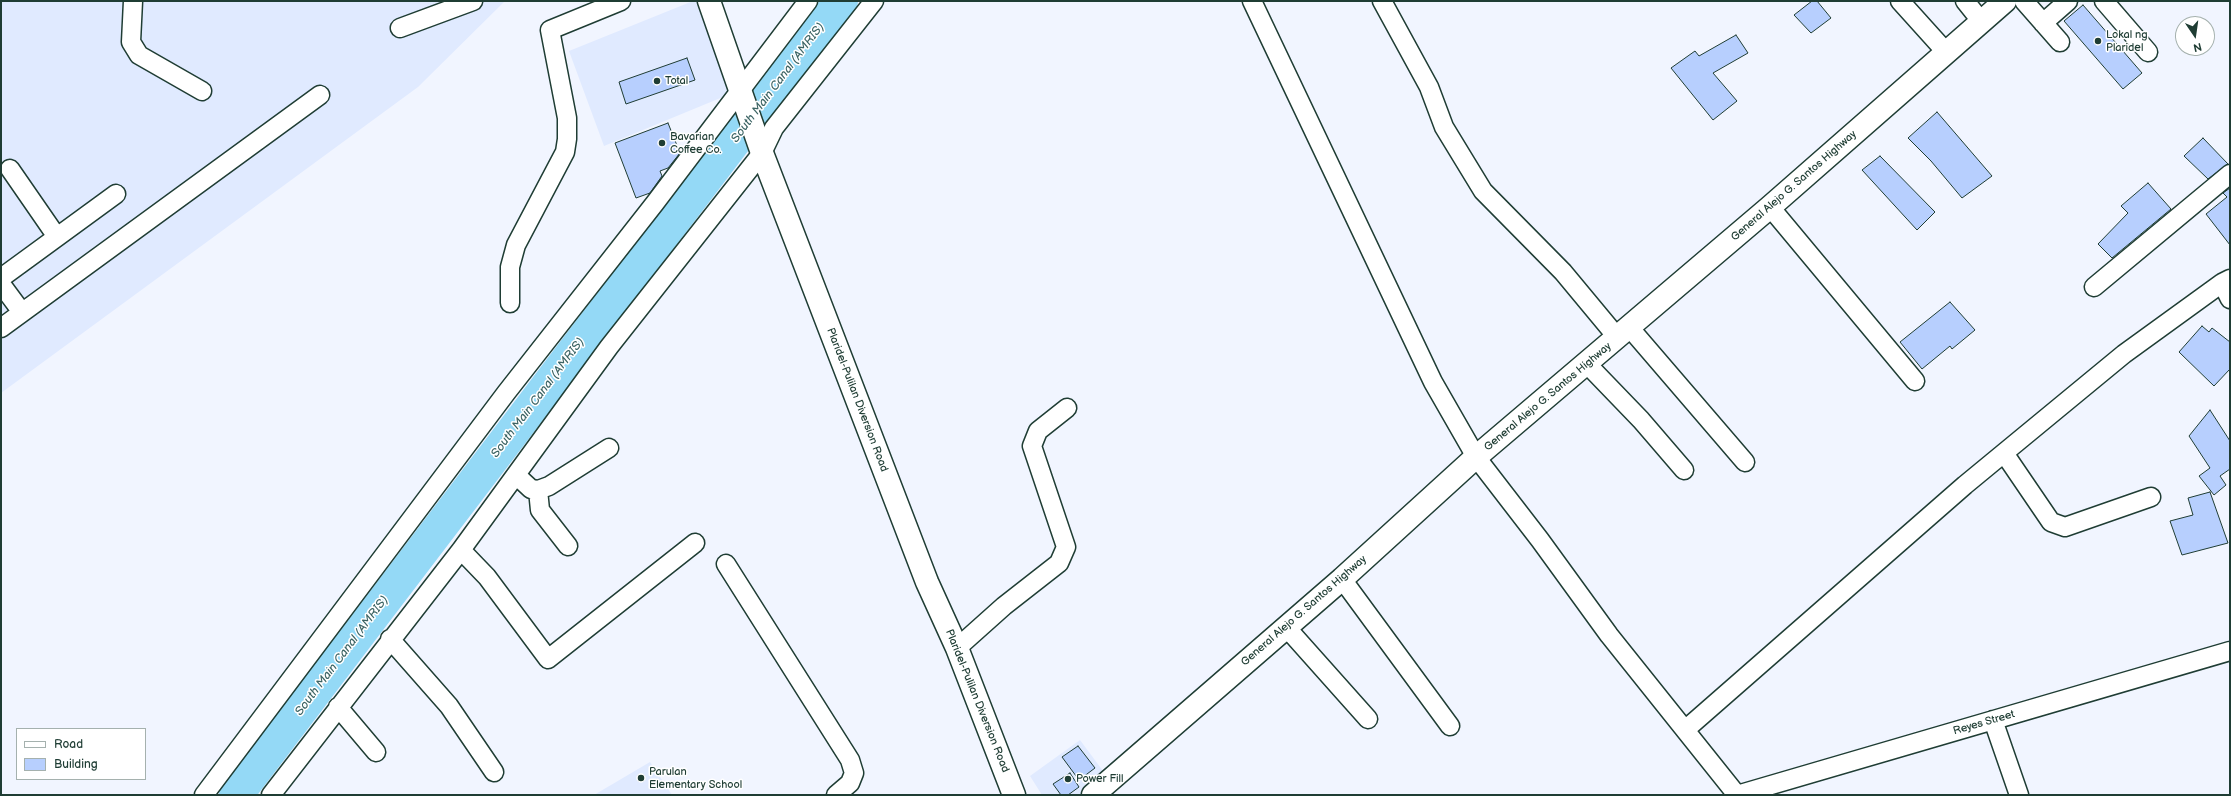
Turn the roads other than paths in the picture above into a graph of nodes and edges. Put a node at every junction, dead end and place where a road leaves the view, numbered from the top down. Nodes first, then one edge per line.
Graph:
1 (133, 1) edge
2 (474, 1) edge
3 (621, 1) edge
4 (709, 1) edge
5 (808, 1) edge
6 (874, 1) edge
7 (1252, 1) edge
8 (1382, 1) edge
9 (1900, 1) edge
10 (1965, 1) edge
11 (2005, 1) edge
12 (2024, 1) edge
13 (2068, 1) edge
14 (2104, 1) edge
15 (1981, 21) junction
16 (2043, 23) junction
17 (400, 28) dead end
18 (2060, 42) dead end
19 (1946, 52) junction
20 (2148, 52) dead end
21 (202, 91) dead end
22 (320, 96) dead end
23 (741, 96) junction
24 (761, 149) junction
25 (10, 170) dead end
26 (2230, 174) edge
27 (116, 194) dead end
28 (1770, 207) junction
29 (57, 237) junction
30 (1, 278) edge
31 (1, 284) edge
32 (2094, 287) dead end
33 (2227, 287) edge
34 (510, 302) dead end
35 (21, 311) junction
36 (1, 328) edge
37 (1623, 332) junction
38 (1587, 364) junction
39 (1915, 381) dead end
40 (1067, 408) dead end
41 (610, 448) dead end
42 (2004, 453) junction
43 (1476, 457) junction
44 (1744, 462) dead end
45 (1684, 470) dead end
46 (516, 475) junction
47 (538, 490) junction
48 (2151, 497) dead end
49 (695, 543) dead end
50 (568, 546) dead end
51 (461, 550) junction
52 (726, 564) dead end
53 (1342, 579) junction
54 (1286, 627) junction
55 (390, 639) junction
56 (957, 648) junction
57 (2230, 651) edge
58 (338, 707) junction
59 (1368, 719) dead end
60 (1994, 720) junction
61 (1450, 726) dead end
62 (1685, 730) junction
63 (376, 752) dead end
64 (494, 772) dead end
65 (204, 795) edge
66 (271, 795) edge
67 (836, 795) edge
68 (1014, 795) edge
69 (1093, 795) edge
70 (1737, 795) edge
71 (2019, 795) edge

1 - 21 street
2 - 17 street
3 - 34 street
4 - 23 main road, Plaridel-Pulilan Diversion Road
5 - 23 street
6 - 24 street
7 - 43 street
8 - 37 street
9 - 19 street
10 - 15 street
11 - 15 main road, General Alejo G. Santos Highway
12 - 16 street
13 - 16 street
14 - 20 street
15 - 19 main road, General Alejo G. Santos Highway
16 - 18 street
19 - 28 main road, General Alejo G. Santos Highway
22 - 35 street
23 - 24 main road, Plaridel-Pulilan Diversion Road
23 - 65 street
24 - 46 street
24 - 56 main road, Plaridel-Pulilan Diversion Road
25 - 29 street
26 - 32 street
27 - 29 street
28 - 37 main road, General Alejo G. Santos Highway
28 - 39 street
29 - 30 street
31 - 35 street
33 - 42 street
35 - 36 street
37 - 38 main road, General Alejo G. Santos Highway
37 - 44 street
38 - 43 main road, General Alejo G. Santos Highway
38 - 45 street
40 - 56 street
41 - 47 street
42 - 48 street
42 - 62 street
43 - 53 main road, General Alejo G. Santos Highway
43 - 62 street
46 - 47 street
46 - 51 street
47 - 50 street
49 - 51 street
51 - 55 street
52 - 67 street
53 - 54 main road, General Alejo G. Santos Highway
53 - 61 street
54 - 59 street
54 - 69 main road, General Alejo G. Santos Highway
55 - 58 street
55 - 64 street
56 - 68 main road, Plaridel-Pulilan Diversion Road
57 - 60 street, Reyes Street
58 - 63 street
58 - 66 street
60 - 70 street, Reyes Street
60 - 71 street
62 - 70 street

